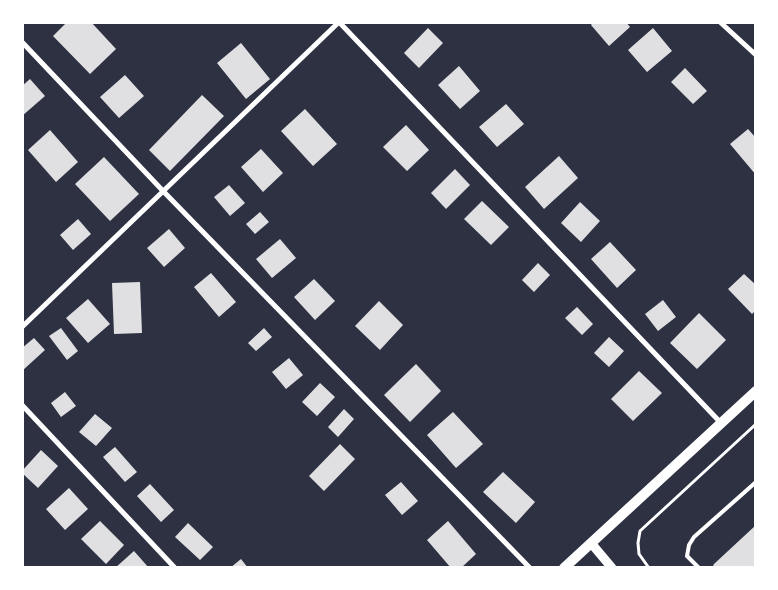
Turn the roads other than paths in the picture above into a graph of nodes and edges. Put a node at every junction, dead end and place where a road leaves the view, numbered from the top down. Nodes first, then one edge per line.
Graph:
1 (720, 22) edge
2 (339, 23) edge
3 (22, 42) edge
4 (756, 55) edge
5 (164, 192) junction
6 (22, 327) edge
7 (756, 391) edge
8 (22, 405) edge
9 (722, 423) junction
10 (756, 482) edge
11 (591, 543) junction
12 (176, 568) edge
13 (530, 568) edge
14 (564, 568) edge
15 (612, 568) edge
16 (699, 568) edge

1 - 4 street
2 - 5 street
2 - 9 street
3 - 5 street
5 - 6 street
5 - 13 street
7 - 9 main road
8 - 12 street
9 - 11 main road
10 - 16 lane
11 - 14 main road
11 - 15 street

